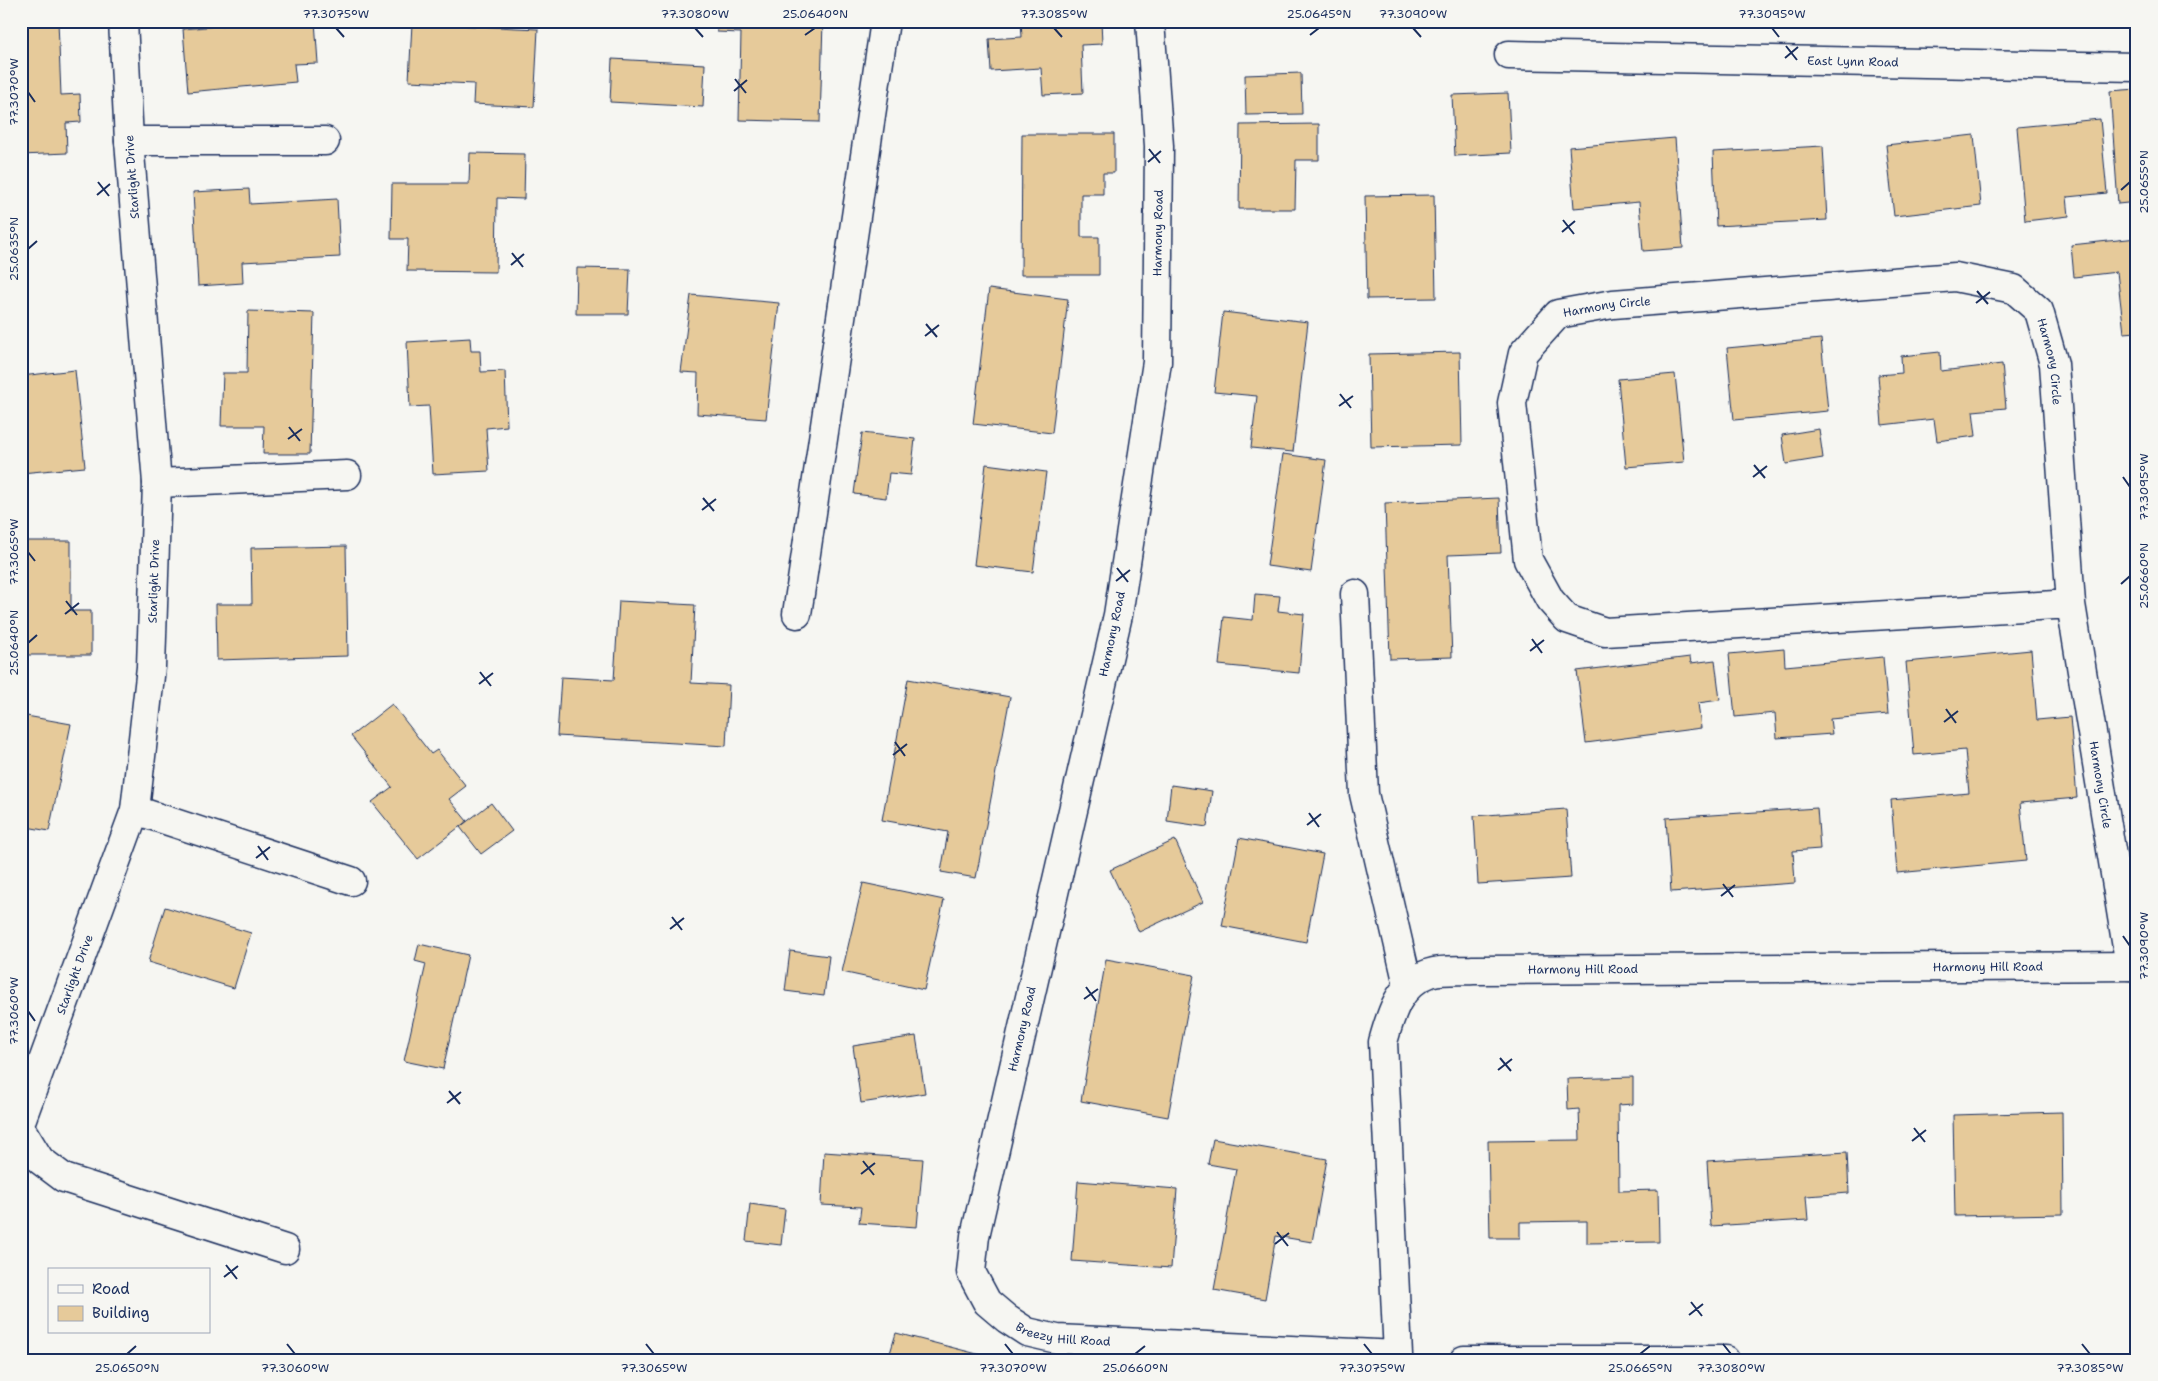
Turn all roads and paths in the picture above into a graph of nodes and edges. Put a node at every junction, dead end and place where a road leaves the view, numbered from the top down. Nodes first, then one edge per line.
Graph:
1 (123, 21) edge
2 (885, 21) edge
3 (1150, 21) edge
4 (1509, 55) dead end
5 (2137, 67) edge
6 (325, 140) dead end
7 (129, 141) junction
8 (347, 475) dead end
9 (157, 483) junction
10 (1355, 594) dead end
11 (2072, 604) junction
12 (797, 614) dead end
13 (135, 810) junction
14 (351, 881) dead end
15 (2133, 966) edge
16 (1408, 985) junction
17 (21, 1121) edge
18 (21, 1129) edge
19 (975, 1236) joint
20 (285, 1249) dead end
21 (1398, 1355) joint
22 (1464, 1360) edge
23 (1725, 1360) edge

1 - 7 street, Starlight Drive
2 - 12 street
3 - 19 street, Harmony Road
4 - 5 street, East Lynn Road
6 - 7 street
7 - 9 street, Starlight Drive
8 - 9 street
9 - 13 street, Starlight Drive
10 - 16 street
11 - 11 street, Harmony Circle
11 - 15 street, Harmony Circle
13 - 14 street
13 - 17 street, Starlight Drive
15 - 16 street, Harmony Hill Road
16 - 21 street, Harmony Hill Road
18 - 20 street
19 - 21 street, Breezy Hill Road
22 - 23 street

